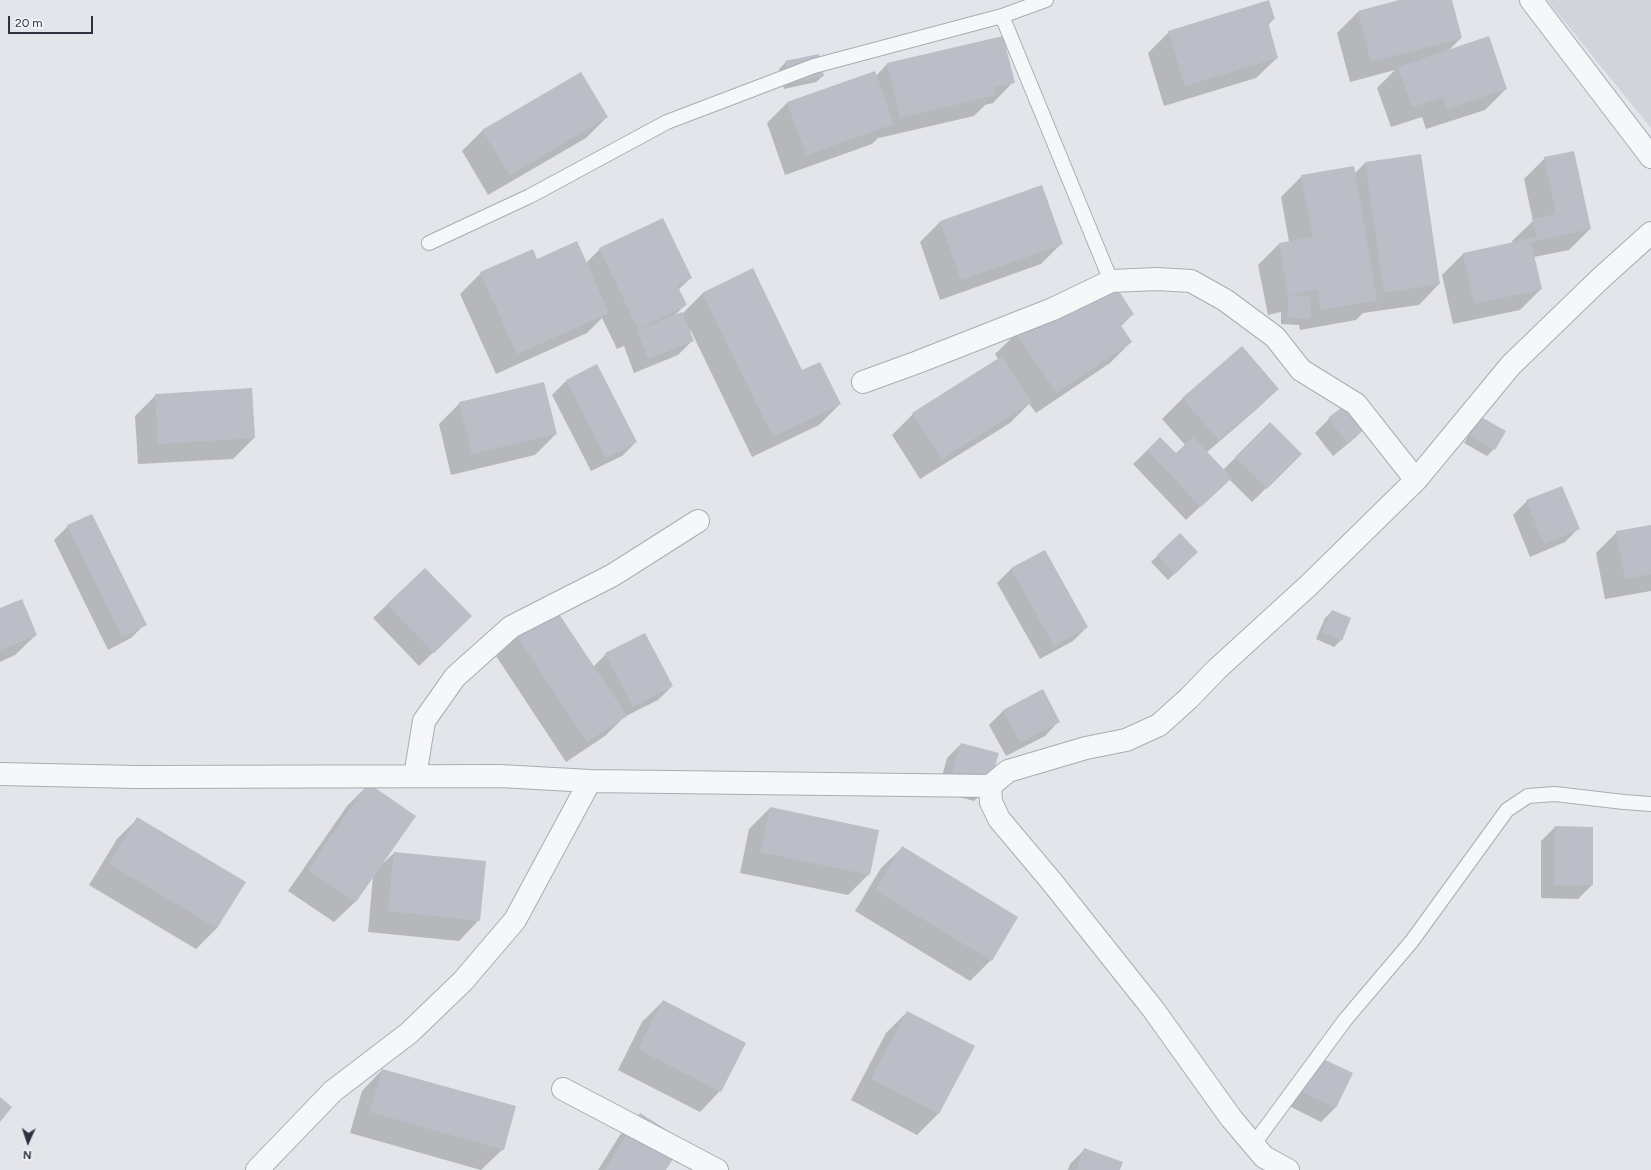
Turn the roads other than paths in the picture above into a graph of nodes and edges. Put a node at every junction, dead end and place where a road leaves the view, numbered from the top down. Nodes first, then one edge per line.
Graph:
1 (1046, 0) edge
2 (1532, 0) edge
3 (1002, 16) junction
4 (1651, 157) edge
5 (1651, 233) edge
6 (429, 243) dead end
7 (1111, 281) junction
8 (863, 382) dead end
9 (1416, 480) junction
10 (698, 521) dead end
11 (0, 774) edge
12 (415, 776) junction
13 (590, 782) junction
14 (990, 786) junction
15 (1651, 804) edge
16 (564, 1089) dead end
17 (1257, 1157) edge
18 (257, 1170) edge
19 (717, 1170) edge
20 (1288, 1170) edge

1 - 3 lane
2 - 4 street
3 - 6 lane
3 - 7 lane
5 - 9 street
7 - 8 street
7 - 9 street
9 - 14 street
10 - 12 street
11 - 12 street
12 - 13 street
13 - 14 street
13 - 18 street
14 - 17 street
15 - 17 lane
16 - 19 street
17 - 20 street

